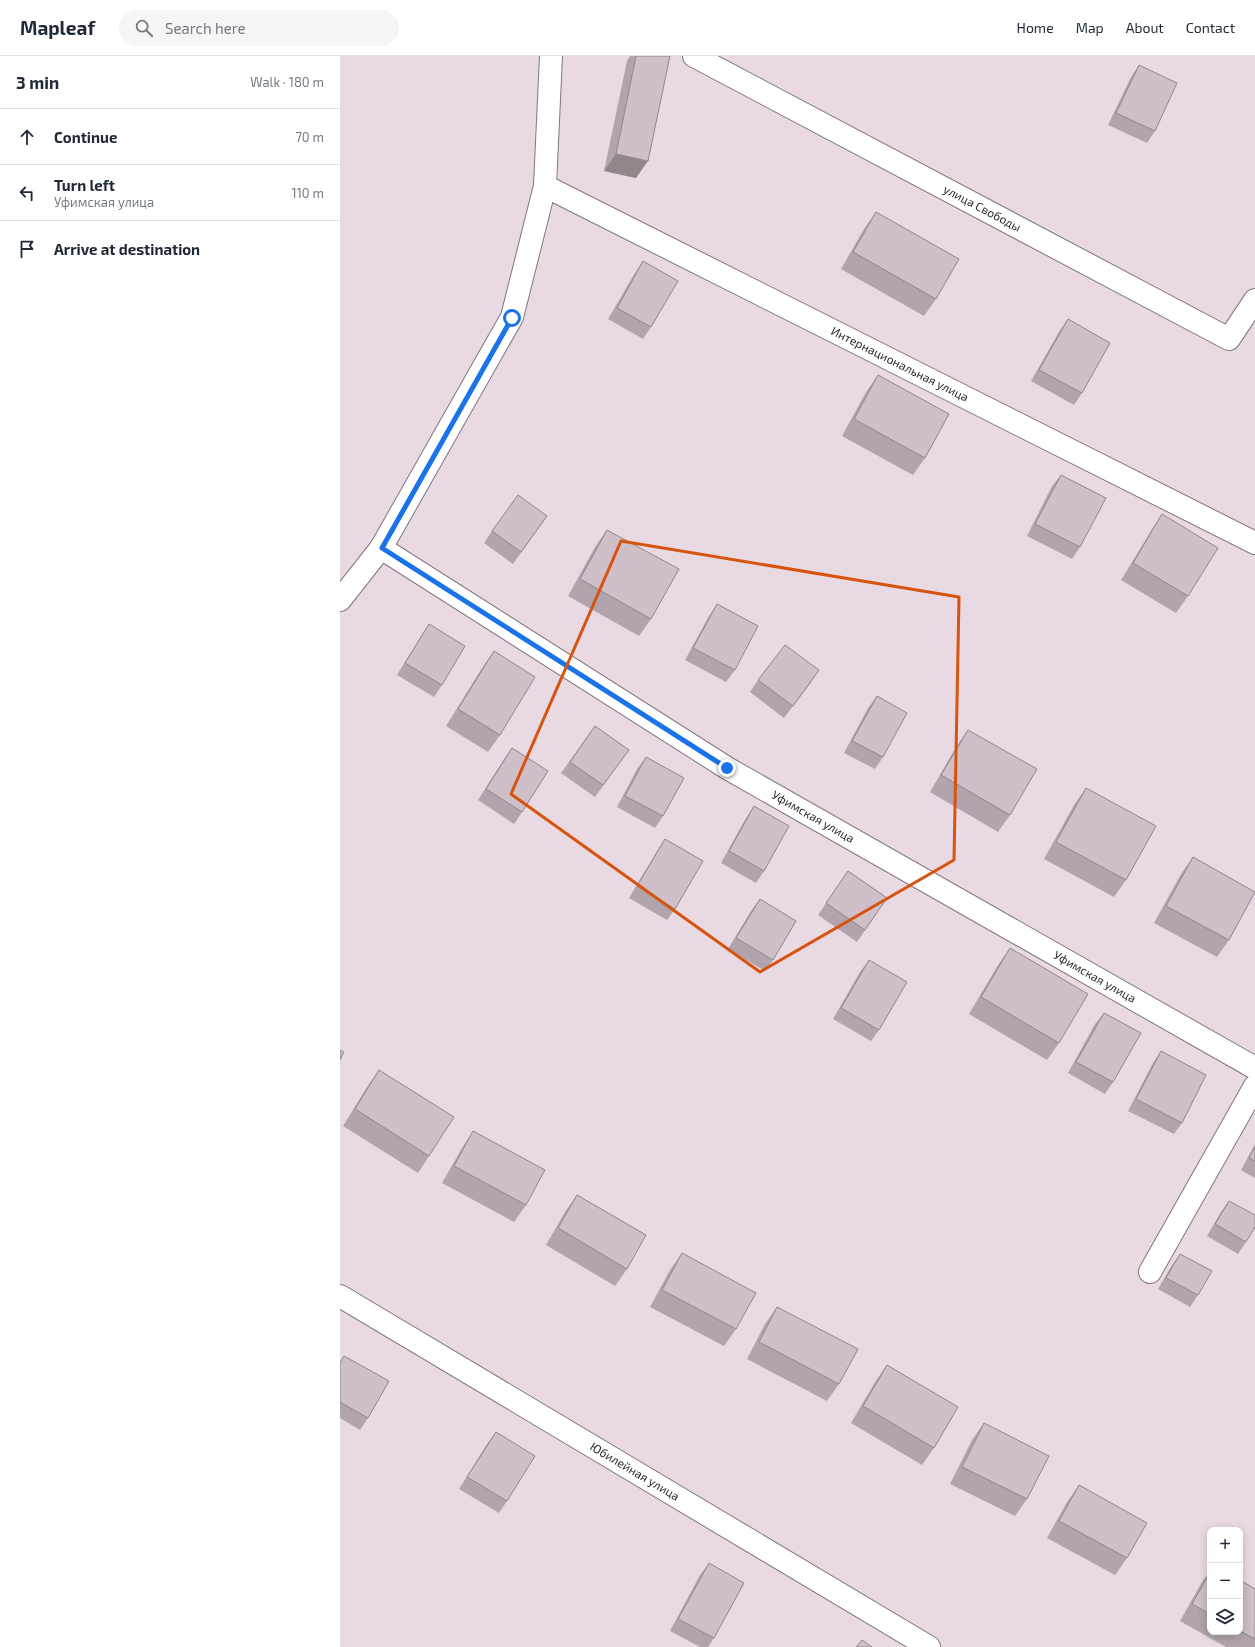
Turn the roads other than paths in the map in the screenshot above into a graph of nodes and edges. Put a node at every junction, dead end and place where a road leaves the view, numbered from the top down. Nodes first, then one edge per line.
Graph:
1 (551, 56) edge
2 (694, 56) edge
3 (545, 186) junction
4 (1255, 300) edge
5 (1255, 543) edge
6 (382, 548) junction
7 (340, 600) edge
8 (1255, 1068) edge
9 (1255, 1086) edge
10 (1150, 1272) dead end
11 (340, 1296) edge
12 (929, 1647) edge

1 - 3 street
2 - 4 street, улица Свободы
3 - 5 street, Интернациональная улица
3 - 6 street
6 - 7 street
6 - 8 street, Уфимская улица
9 - 10 street
11 - 12 street, Юбилейная улица

